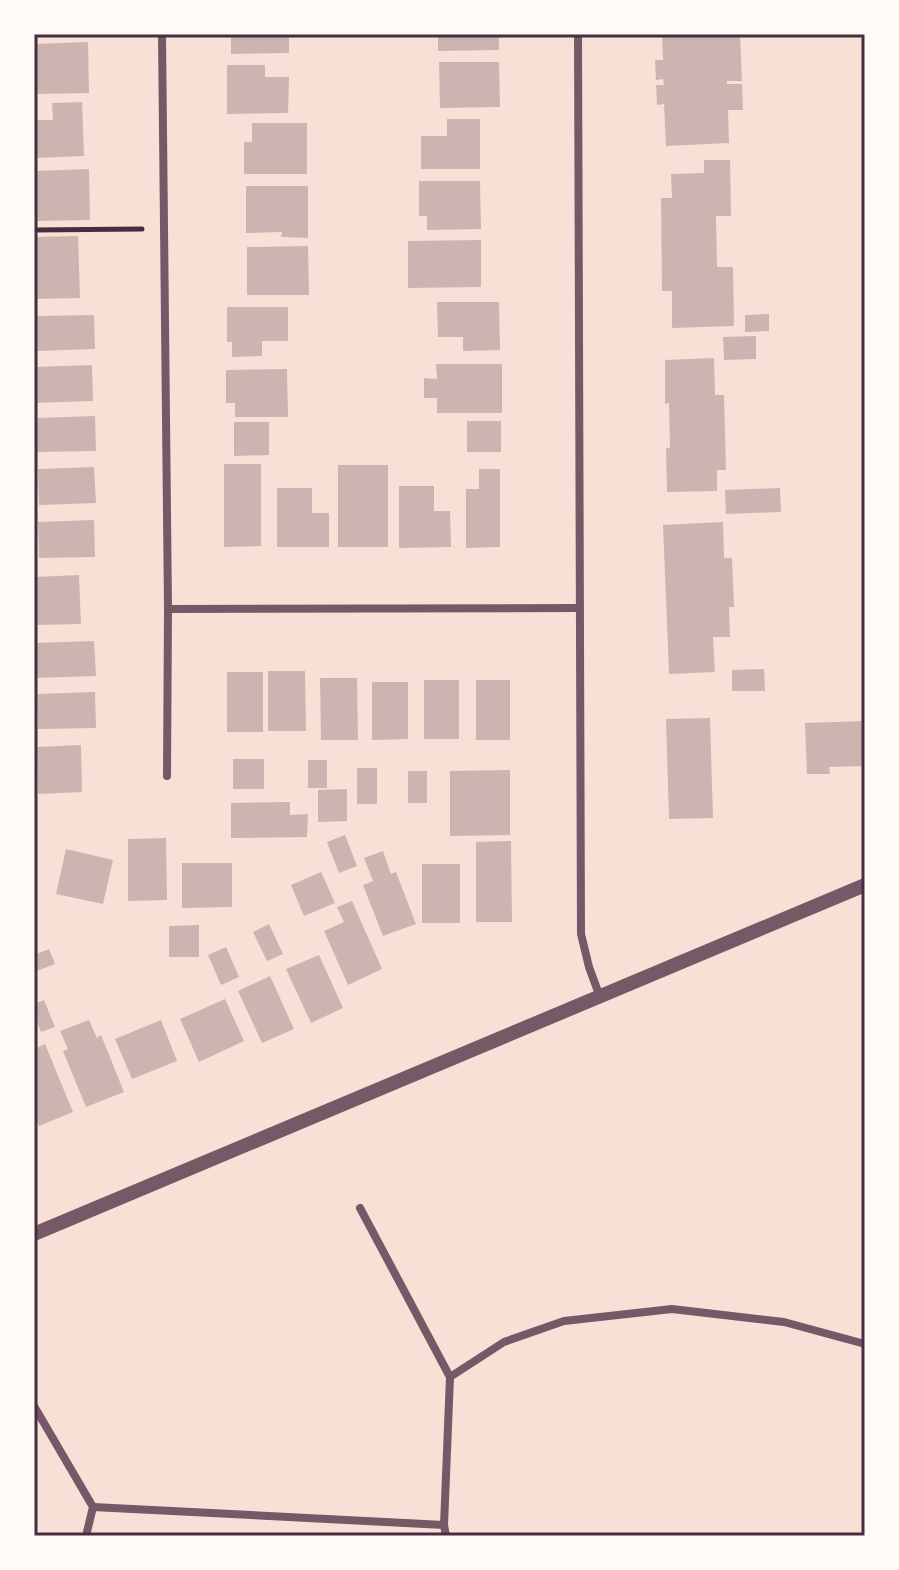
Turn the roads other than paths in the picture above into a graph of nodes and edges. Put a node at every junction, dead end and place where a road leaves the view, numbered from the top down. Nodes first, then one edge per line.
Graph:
1 (162, 34) edge
2 (578, 34) edge
3 (580, 608) junction
4 (168, 609) junction
5 (167, 776) dead end
6 (865, 885) edge
7 (600, 997) junction
8 (360, 1208) dead end
9 (34, 1234) edge
10 (865, 1344) edge
11 (450, 1377) junction
12 (34, 1406) edge
13 (93, 1507) junction
14 (444, 1525) junction
15 (86, 1536) edge
16 (446, 1536) edge

1 - 4 street
2 - 3 street
3 - 4 street
3 - 7 street
4 - 5 street
6 - 7 street
7 - 9 street
8 - 11 street
10 - 11 street
11 - 14 street
12 - 13 street
13 - 14 street
13 - 15 street
14 - 16 street

